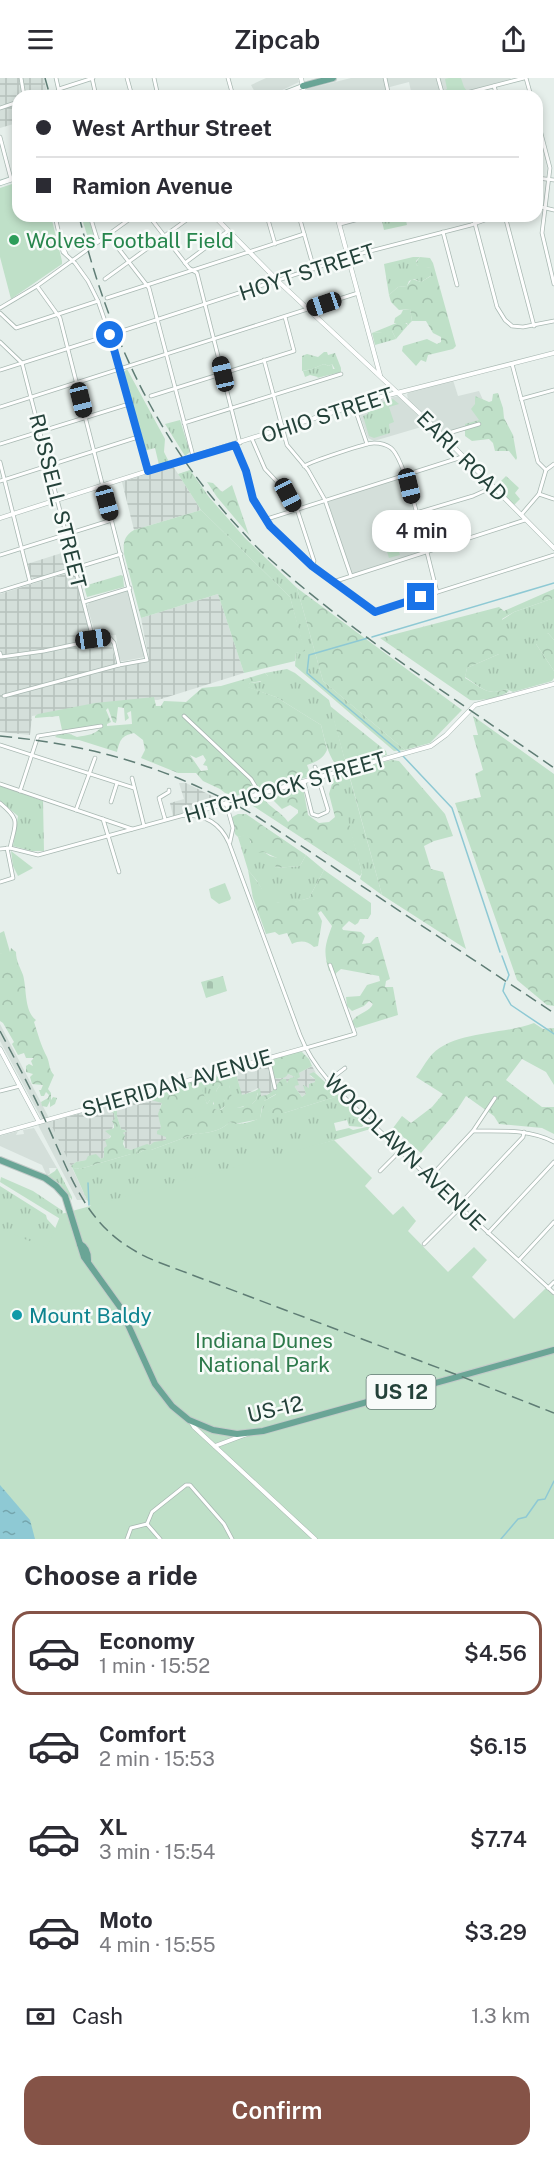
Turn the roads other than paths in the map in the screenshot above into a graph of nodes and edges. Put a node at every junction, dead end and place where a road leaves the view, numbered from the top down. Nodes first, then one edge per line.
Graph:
1 (56, 78) edge
2 (92, 78) edge
3 (301, 78) edge
4 (307, 78) edge
5 (333, 78) edge
6 (525, 78) edge
7 (303, 86) junction
8 (494, 86) junction
9 (59, 89) joint
10 (293, 90) edge
11 (304, 90) edge
12 (478, 90) edge
13 (495, 90) edge
14 (0, 137) edge
15 (543, 140) edge
16 (11, 179) joint
17 (543, 179) edge
18 (549, 180) junction
19 (554, 180) edge
20 (0, 183) edge
21 (545, 207) junction
22 (554, 210) edge
23 (56, 222) edge
24 (92, 222) edge
25 (126, 222) edge
26 (153, 222) edge
27 (184, 222) edge
28 (220, 222) edge
29 (269, 222) edge
30 (301, 222) edge
31 (348, 222) edge
32 (478, 222) edge
33 (507, 222) edge
34 (475, 223) junction
35 (340, 224) joint
36 (228, 231) junction
37 (443, 232) junction
38 (304, 234) junction
39 (108, 235) junction
40 (164, 237) junction
41 (61, 242) junction
42 (98, 242) junction
43 (275, 244) junction
44 (63, 252) junction
45 (250, 253) junction
46 (349, 258) junction
47 (72, 260) junction
48 (128, 262) junction
49 (185, 263) junction
50 (65, 266) junction
51 (315, 270) junction
52 (193, 271) junction
53 (105, 279) dead end
54 (279, 282) junction
55 (554, 284) edge
56 (457, 285) dead end
57 (37, 286) junction
58 (147, 286) junction
59 (358, 293) junction
60 (107, 298) dead end
61 (98, 301) junction
62 (205, 305) junction
63 (0, 308) edge
64 (308, 309) junction
65 (0, 313) edge
66 (58, 315) junction
67 (285, 317) junction
68 (158, 320) junction
69 (554, 321) edge
70 (534, 326) junction
71 (119, 332) dead end
72 (110, 335) junction
73 (214, 339) junction
74 (0, 342) edge
75 (68, 348) junction
76 (554, 353) edge
77 (167, 354) junction
78 (264, 360) junction
79 (22, 363) junction
80 (512, 364) junction
81 (120, 368) junction
82 (0, 370) edge
83 (223, 374) junction
84 (341, 374) dead end
85 (380, 376) junction
86 (77, 383) junction
87 (176, 389) junction
88 (554, 390) edge
89 (398, 393) junction
90 (273, 394) junction
91 (151, 396) dead end
92 (32, 397) junction
93 (521, 399) junction
94 (129, 404) junction
95 (354, 406) junction
96 (0, 407) edge
97 (231, 408) junction
98 (85, 417) junction
99 (184, 423) junction
100 (479, 424) dead end
101 (282, 429) junction
102 (40, 432) junction
103 (442, 435) junction
104 (138, 437) junction
105 (252, 439) junction
106 (0, 444) edge
107 (238, 444) junction
108 (367, 444) junction
109 (94, 452) junction
110 (464, 456) junction
111 (193, 457) junction
112 (0, 462) edge
113 (554, 464) edge
114 (49, 465) junction
115 (304, 466) junction
116 (546, 470) junction
117 (148, 471) junction
118 (406, 474) junction
119 (5, 480) junction
120 (0, 481) edge
121 (103, 485) junction
122 (494, 487) junction
123 (539, 494) junction
124 (554, 499) edge
125 (57, 500) junction
126 (325, 500) junction
127 (297, 509) junction
128 (416, 513) junction
129 (13, 514) junction
130 (521, 515) junction
131 (0, 518) edge
132 (267, 519) junction
133 (112, 520) junction
134 (525, 520) junction
135 (66, 534) junction
136 (22, 548) junction
137 (554, 548) edge
138 (427, 553) junction
139 (121, 554) junction
140 (0, 555) edge
141 (554, 555) edge
142 (312, 566) junction
143 (75, 568) junction
144 (351, 576) junction
145 (30, 582) junction
146 (334, 584) junction
147 (129, 588) junction
148 (0, 591) edge
149 (437, 592) junction
150 (84, 602) junction
151 (93, 639) junction
152 (0, 653) edge
153 (119, 665) junction
154 (554, 684) edge
155 (4, 696) dead end
156 (184, 716) dead end
157 (101, 726) dead end
158 (0, 745) edge
159 (30, 754) junction
160 (94, 758) dead end
161 (315, 767) dead end
162 (88, 774) junction
163 (319, 777) junction
164 (132, 778) dead end
165 (304, 782) junction
166 (117, 783) junction
167 (0, 784) edge
168 (134, 788) junction
169 (169, 790) dead end
170 (20, 791) junction
171 (260, 794) junction
172 (111, 802) dead end
173 (0, 803) edge
174 (226, 803) junction
175 (76, 810) junction
176 (184, 815) junction
177 (103, 819) junction
178 (172, 819) junction
179 (144, 826) junction
180 (132, 829) junction
181 (108, 835) junction
182 (229, 843) junction
183 (8, 848) junction
184 (0, 849) edge
185 (119, 872) dead end
186 (0, 882) edge
187 (330, 965) dead end
188 (305, 1048) junction
189 (0, 1050) edge
190 (268, 1057) junction
191 (345, 1068) dead end
192 (328, 1081) junction
193 (20, 1086) junction
194 (275, 1088) dead end
195 (0, 1091) edge
196 (495, 1098) dead end
197 (39, 1122) junction
198 (473, 1131) junction
199 (524, 1132) junction
200 (0, 1133) edge
201 (554, 1142) edge
202 (400, 1151) junction
203 (0, 1160) edge
204 (554, 1162) edge
205 (380, 1171) dead end
206 (429, 1178) junction
207 (460, 1206) junction
208 (554, 1222) edge
209 (488, 1233) junction
210 (424, 1244) dead end
211 (519, 1260) junction
212 (554, 1282) edge
213 (548, 1288) junction
214 (554, 1293) edge
215 (554, 1350) edge
216 (189, 1420) junction
217 (247, 1434) junction
218 (215, 1446) junction
219 (147, 1524) junction
220 (127, 1539) edge
221 (160, 1539) edge
222 (232, 1539) edge
223 (315, 1539) edge

1 - 9 street
2 - 9 street
3 - 7 street
4 - 7 street
5 - 7 main road
6 - 8 street
7 - 10 main road
7 - 11 street
8 - 12 street
8 - 13 street
14 - 16 street
15 - 18 street
16 - 20 main road
17 - 18 street
18 - 19 street
18 - 21 street
21 - 22 street
21 - 55 street
23 - 41 street
24 - 42 street
25 - 39 street
26 - 40 street
27 - 40 street
28 - 36 street, EARL ROAD
29 - 43 street
30 - 38 street
31 - 35 street
32 - 34 street, HOYT STREET
33 - 70 street
34 - 37 street, HOYT STREET
34 - 70 street
35 - 46 street
36 - 45 street, EARL ROAD
36 - 49 street
37 - 46 street, HOYT STREET
37 - 56 street
38 - 43 street
38 - 51 street
39 - 42 street
39 - 48 street
40 - 48 street
40 - 49 street
41 - 44 street
41 - 47 street
42 - 47 street
43 - 45 street
44 - 47 street
44 - 50 street
45 - 52 street
45 - 54 street, EARL ROAD
46 - 51 street, HOYT STREET
46 - 59 street
47 - 50 street
47 - 61 street
48 - 53 street
48 - 58 street
49 - 52 street
50 - 57 street
51 - 54 street, HOYT STREET
52 - 58 street
52 - 62 street
54 - 62 street, HOYT STREET
54 - 64 street, EARL ROAD
57 - 63 street
57 - 66 street
58 - 60 street
58 - 68 street
59 - 64 street
59 - 85 street
61 - 66 street
61 - 72 street
62 - 68 street, HOYT STREET
62 - 73 street
64 - 67 street
64 - 85 street, EARL ROAD
65 - 66 street
66 - 75 street
67 - 73 street
67 - 78 street
68 - 71 street, HOYT STREET
68 - 77 street
69 - 70 street
72 - 75 street
72 - 81 street
73 - 77 street
73 - 83 street
74 - 79 street
75 - 79 street
75 - 86 street
76 - 80 street, OHIO STREET
77 - 81 street
77 - 87 street
78 - 83 street
78 - 90 street
79 - 82 street
79 - 92 street, RUSSELL STREET
80 - 89 street, OHIO STREET
80 - 93 street
81 - 86 street
81 - 94 street
83 - 87 street
83 - 97 street
84 - 90 street
85 - 89 street, EARL ROAD
86 - 92 street
86 - 98 street
87 - 91 street
87 - 99 street
88 - 93 street
89 - 95 street, OHIO STREET
89 - 103 street, EARL ROAD
90 - 97 street
90 - 101 street
92 - 96 street
92 - 102 street, RUSSELL STREET
93 - 116 street
94 - 98 street
94 - 104 street
95 - 101 street, OHIO STREET
95 - 108 street
97 - 99 street
97 - 107 street
98 - 102 street
98 - 109 street
99 - 111 street
100 - 103 street
101 - 105 street, OHIO STREET
101 - 115 street
102 - 106 street
102 - 114 street, RUSSELL STREET
103 - 110 street, EARL ROAD
104 - 109 street
104 - 117 street
105 - 107 street, OHIO STREET
105 - 127 street
107 - 111 street, OHIO STREET
107 - 132 street
108 - 115 street
108 - 118 street
109 - 114 street
109 - 121 street
110 - 118 street
110 - 122 street, EARL ROAD
111 - 117 street, OHIO STREET
112 - 119 street
113 - 116 street
114 - 119 street
114 - 125 street, RUSSELL STREET
115 - 126 street
116 - 123 street
117 - 121 street, OHIO STREET
118 - 126 street
118 - 128 street
119 - 120 street
119 - 129 street
121 - 125 street, OHIO STREET
121 - 133 street
122 - 128 street
122 - 130 street, EARL ROAD
123 - 124 street
123 - 130 street
125 - 129 street, OHIO STREET
125 - 135 street, RUSSELL STREET
126 - 127 street
126 - 144 street
127 - 132 street
127 - 142 street
128 - 138 street
129 - 131 street, OHIO STREET
129 - 136 street
130 - 134 street, EARL ROAD
132 - 142 street
133 - 135 street
133 - 139 street
134 - 137 street, EARL ROAD
134 - 138 street
135 - 136 street
135 - 143 street, RUSSELL STREET
136 - 140 street
136 - 145 street
138 - 144 street
138 - 149 street
139 - 143 street
139 - 147 street
141 - 149 street
142 - 146 street
143 - 145 street
143 - 150 street, RUSSELL STREET
144 - 146 street
145 - 148 street
146 - 149 street
147 - 150 street
147 - 153 street
150 - 151 street, RUSSELL STREET
151 - 152 street
151 - 153 street
153 - 155 street
154 - 163 street, HITCHCOCK STREET
156 - 171 street
157 - 159 street
158 - 159 street
159 - 162 street
159 - 170 street
160 - 162 street
161 - 163 street
162 - 166 street
162 - 175 street
163 - 165 street, HITCHCOCK STREET
163 - 165 street
164 - 168 street
165 - 171 street, HITCHCOCK STREET
166 - 168 street
166 - 172 street
167 - 170 street
168 - 179 street
169 - 178 street
170 - 175 street
171 - 174 street, HITCHCOCK STREET
173 - 183 street
174 - 176 street, HITCHCOCK STREET
174 - 182 street
175 - 177 street
176 - 178 street, HITCHCOCK STREET
176 - 182 street, WOODLAWN AVENUE
177 - 180 street
177 - 181 street
178 - 179 street, HITCHCOCK STREET
179 - 180 street, HITCHCOCK STREET
180 - 181 street, HITCHCOCK STREET
181 - 183 street, HITCHCOCK STREET
181 - 185 street
182 - 188 street, WOODLAWN AVENUE
183 - 184 street, HITCHCOCK STREET
183 - 186 street
187 - 188 street, SHERIDAN AVENUE
188 - 190 street, SHERIDAN AVENUE
188 - 192 street, WOODLAWN AVENUE
189 - 193 street
190 - 194 street
190 - 197 street, SHERIDAN AVENUE
191 - 192 street
192 - 202 street, WOODLAWN AVENUE
193 - 195 street
193 - 197 street
196 - 198 street
197 - 200 street, SHERIDAN AVENUE
198 - 199 street
198 - 206 street
199 - 201 street
199 - 207 street
202 - 205 street
202 - 206 street, WOODLAWN AVENUE
203 - 216 main road, US-12 / US 12
204 - 209 street
206 - 207 street, WOODLAWN AVENUE
207 - 209 street, WOODLAWN AVENUE
207 - 210 street
208 - 211 street
209 - 211 street, WOODLAWN AVENUE
211 - 213 street, WOODLAWN AVENUE
212 - 213 street
213 - 214 street, WOODLAWN AVENUE
215 - 217 main road, US-12 / US 12
216 - 217 main road, US-12 / US 12
216 - 218 street
217 - 218 street
218 - 223 street
219 - 220 street
219 - 221 street
219 - 222 street

